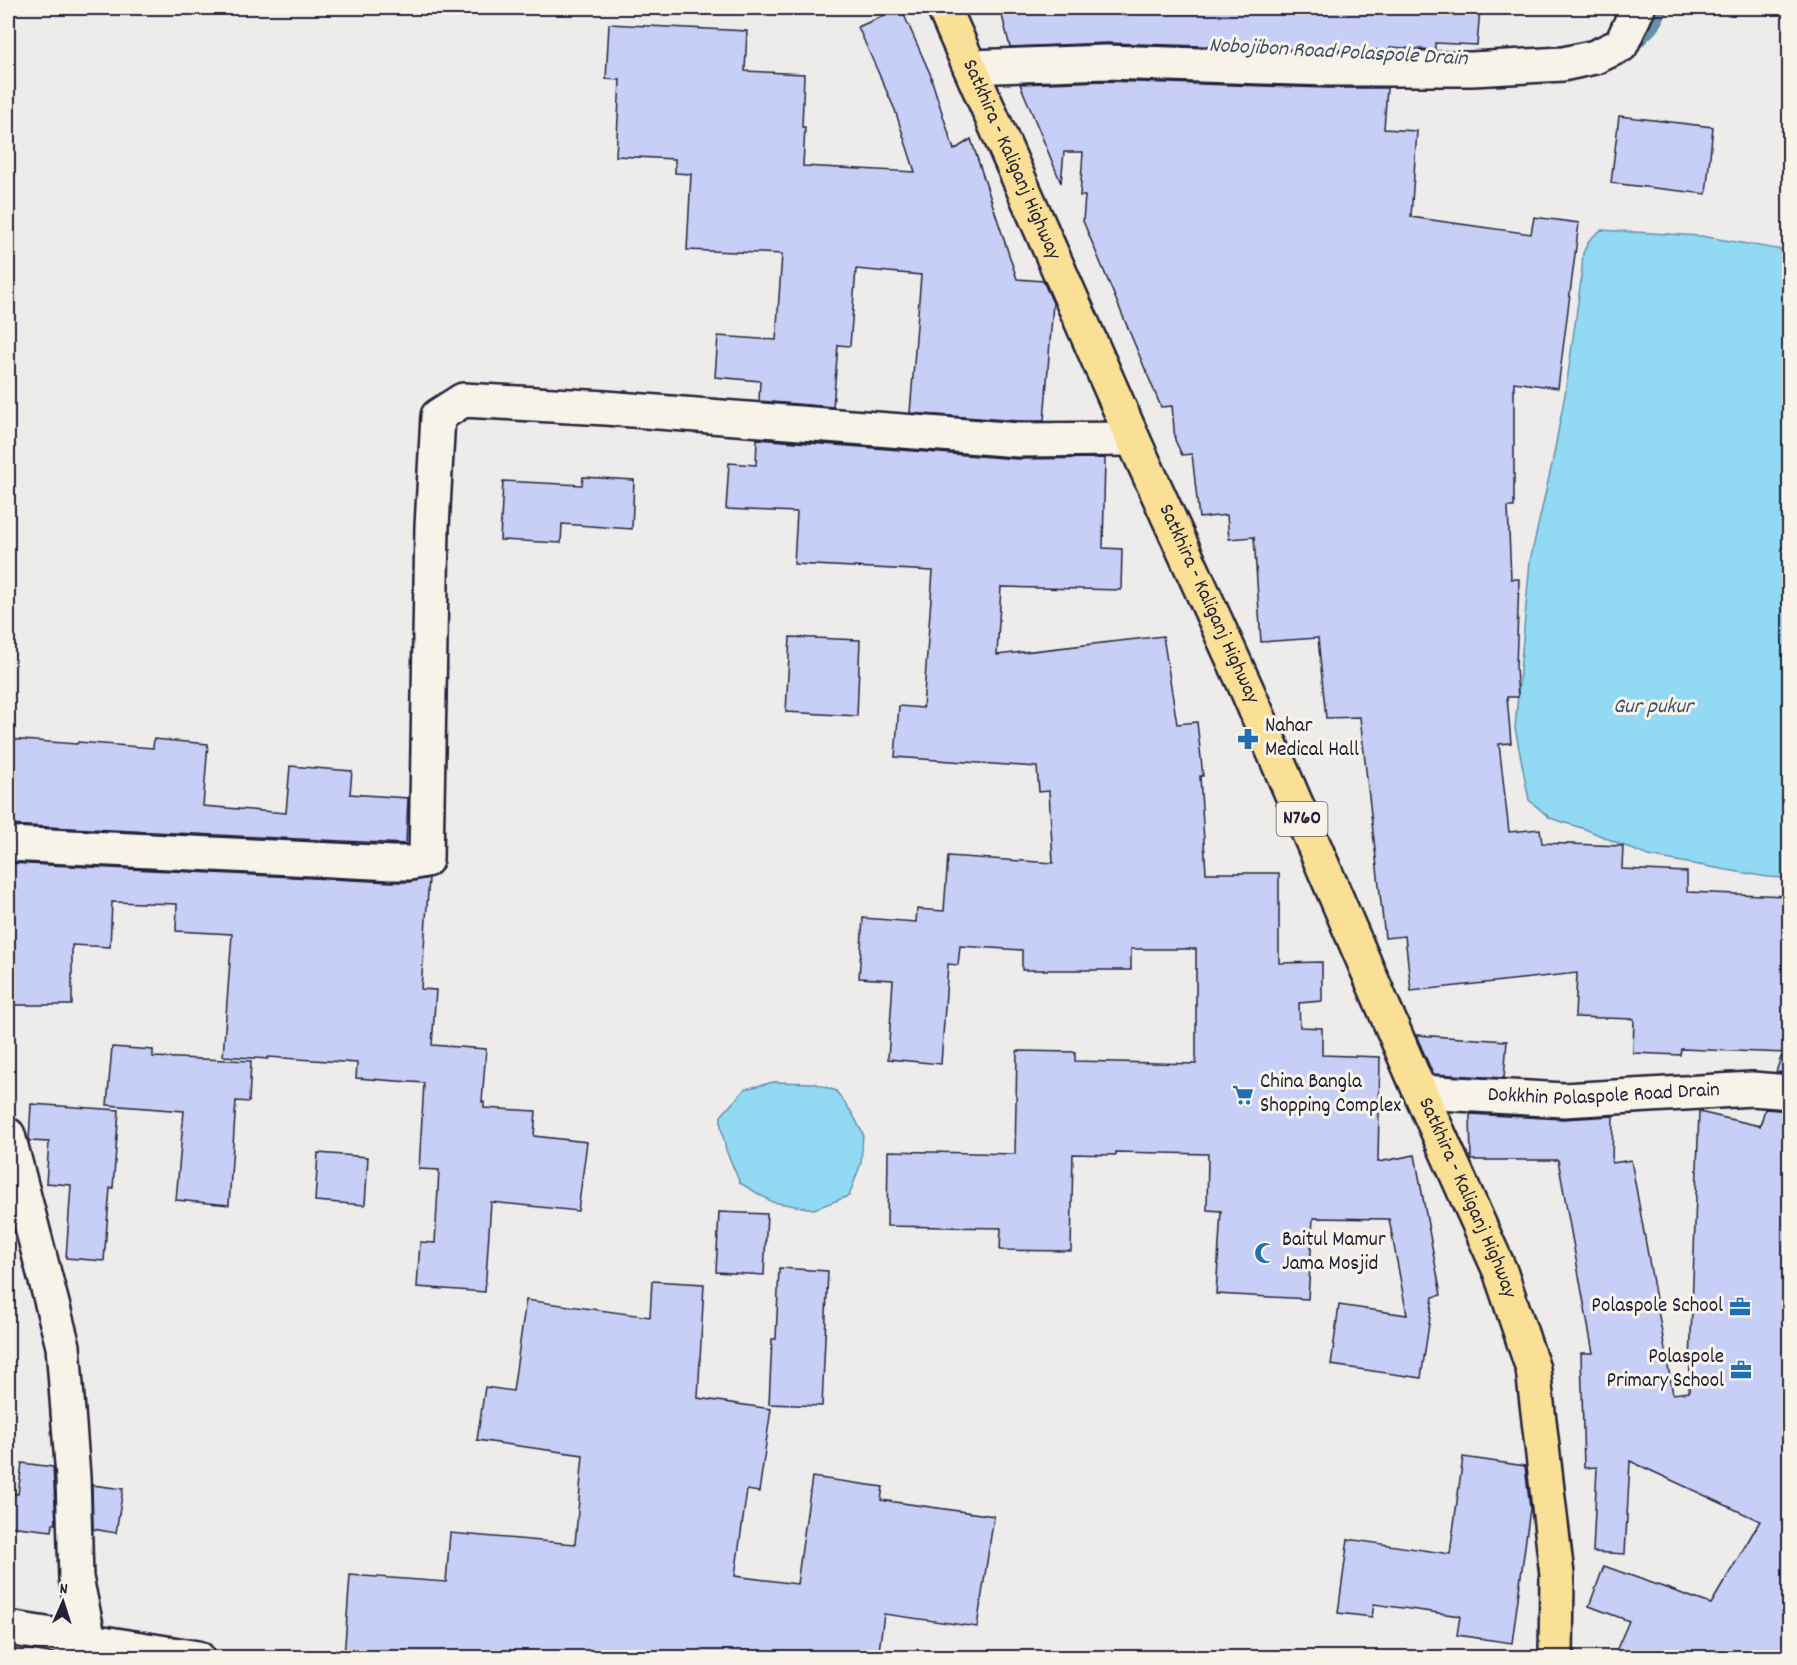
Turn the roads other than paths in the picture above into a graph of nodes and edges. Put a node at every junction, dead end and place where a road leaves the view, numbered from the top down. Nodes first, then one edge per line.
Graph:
1 (944, 8) edge
2 (1638, 8) edge
3 (970, 67) junction
4 (1133, 439) junction
5 (8, 844) edge
6 (1420, 1092) junction
7 (1790, 1092) edge
8 (8, 1135) edge
9 (8, 1628) edge
10 (89, 1640) junction
11 (198, 1658) edge
12 (1556, 1658) edge

1 - 3 highway, Satkhira - Kaliganj Highway / N760
2 - 3 street
3 - 4 highway, Satkhira - Kaliganj Highway / N760
4 - 5 street
4 - 6 highway, Satkhira - Kaliganj Highway / N760
6 - 7 street, Dokkhin Polaspole Road Drain
6 - 12 highway, Satkhira - Kaliganj Highway / N760
8 - 10 street
9 - 10 street
10 - 11 street

